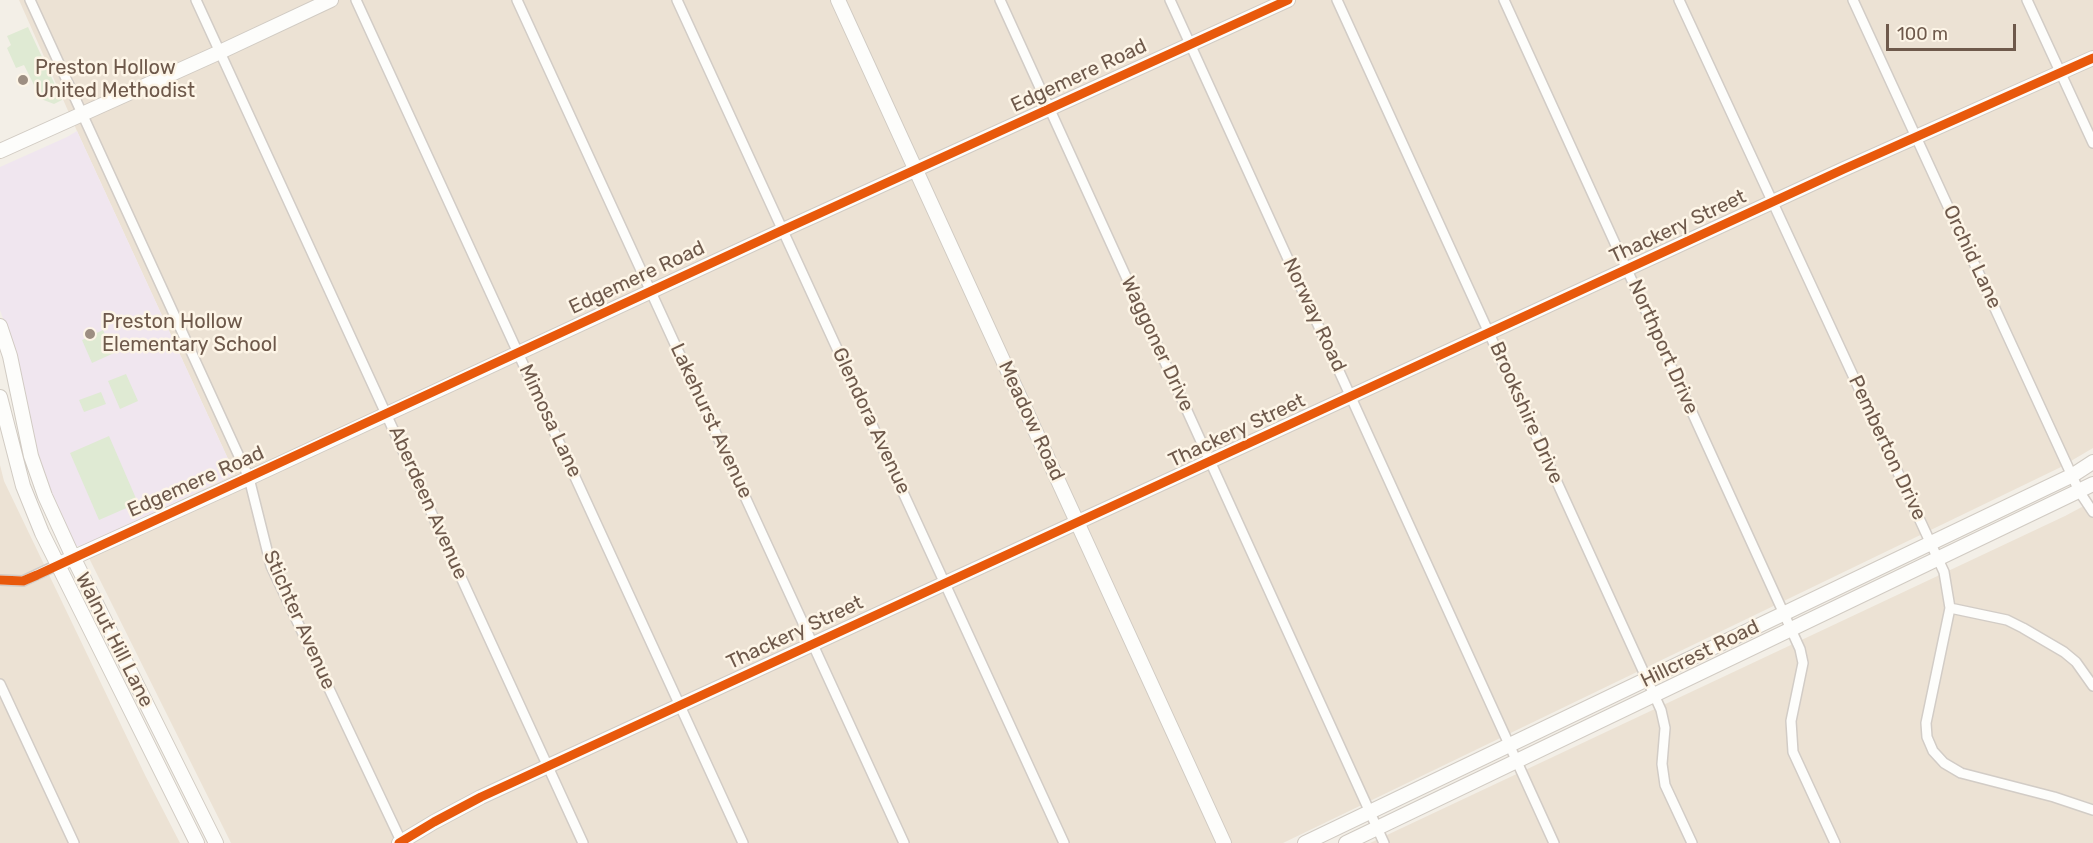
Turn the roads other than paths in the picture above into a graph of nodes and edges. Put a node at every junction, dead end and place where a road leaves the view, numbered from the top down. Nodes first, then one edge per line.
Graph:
1 (30, 0) edge
2 (196, 0) edge
3 (331, 0) edge
4 (356, 0) edge
5 (517, 0) edge
6 (677, 0) edge
7 (838, 0) edge
8 (1000, 0) edge
9 (1170, 0) edge
10 (1288, 0) edge
11 (1337, 0) edge
12 (1504, 0) edge
13 (1679, 0) edge
14 (1853, 0) edge
15 (2027, 0) edge
16 (1190, 45) junction
17 (220, 52) junction
18 (2093, 58) edge
19 (2061, 73) junction
20 (1050, 109) junction
21 (81, 114) junction
22 (1916, 137) junction
23 (2093, 143) edge
24 (0, 151) edge
25 (915, 170) junction
26 (1773, 202) junction
27 (783, 230) junction
28 (1628, 270) junction
29 (651, 292) junction
30 (0, 326) edge
31 (1490, 333) junction
32 (519, 353) junction
33 (0, 397) edge
34 (1352, 397) junction
35 (387, 414) junction
36 (1211, 462) junction
37 (2093, 462) edge
38 (2073, 475) junction
39 (249, 478) junction
40 (2093, 483) edge
41 (2079, 491) junction
42 (2093, 512) edge
43 (1078, 523) junction
44 (1932, 543) junction
45 (73, 557) junction
46 (1939, 559) junction
47 (57, 565) junction
48 (0, 580) edge
49 (945, 584) junction
50 (1950, 608) junction
51 (1784, 613) junction
52 (1791, 630) junction
53 (813, 645) junction
54 (1647, 679) junction
55 (0, 684) edge
56 (2093, 686) edge
57 (1655, 696) junction
58 (681, 706) junction
59 (1510, 745) junction
60 (1518, 761) junction
61 (548, 767) junction
62 (2093, 810) edge
63 (1373, 820) junction
64 (74, 843) edge
65 (197, 843) edge
66 (216, 843) edge
67 (401, 843) edge
68 (583, 843) edge
69 (743, 843) edge
70 (904, 843) edge
71 (1064, 843) edge
72 (1224, 843) edge
73 (1305, 843) edge
74 (1346, 843) edge
75 (1384, 843) edge
76 (1554, 843) edge
77 (1692, 843) edge
78 (1835, 843) edge

1 - 21 street, Stichter Avenue
2 - 17 street, Aberdeen Avenue
3 - 17 street
4 - 32 street, Mimosa Lane
5 - 29 street, Lakehurst Avenue
6 - 27 street, Glendora Avenue
7 - 25 street, Meadow Road
8 - 20 street, Waggoner Drive
9 - 16 street, Norway Road
10 - 16 street, Edgemere Road
11 - 31 street, Brookshire Drive
12 - 28 street, Northport Drive
13 - 26 street, Pemberton Drive
14 - 22 street, Orchid Lane
15 - 19 street
16 - 20 street, Edgemere Road
16 - 34 street, Norway Road
17 - 21 street
17 - 35 street, Aberdeen Avenue
18 - 19 street, Thackery Street
19 - 22 street, Thackery Street
19 - 23 street
20 - 25 street, Edgemere Road
20 - 36 street, Waggoner Drive
21 - 24 street
21 - 39 street, Stichter Avenue
22 - 26 street, Thackery Street
22 - 38 street, Orchid Lane
25 - 27 street, Edgemere Road
25 - 43 street, Meadow Road
26 - 28 street, Thackery Street
26 - 44 street, Pemberton Drive
27 - 29 street, Edgemere Road
27 - 49 street, Glendora Avenue
28 - 31 street, Thackery Street
28 - 51 street, Northport Drive
29 - 32 street, Edgemere Road
29 - 53 street, Lakehurst Avenue
30 - 45 street, Walnut Hill Lane
31 - 34 street, Thackery Street
31 - 54 street, Brookshire Drive
32 - 35 street, Edgemere Road
32 - 58 street, Mimosa Lane
33 - 47 street, Walnut Hill Lane
34 - 36 street, Thackery Street
34 - 59 street, Norway Road
35 - 39 street, Edgemere Road
35 - 61 street, Aberdeen Avenue
36 - 43 street, Thackery Street
36 - 63 street, Waggoner Drive
37 - 38 street, Hillcrest Road
38 - 41 street, Orchid Lane
38 - 44 street, Hillcrest Road
39 - 45 street, Edgemere Road
39 - 67 street, Stichter Avenue
40 - 41 street, Hillcrest Road
41 - 42 street, Orchid Lane
41 - 46 street, Hillcrest Road
43 - 49 street, Thackery Street
43 - 72 street, Meadow Road
44 - 46 street, Pemberton Drive
44 - 51 street, Hillcrest Road
45 - 47 street, Edgemere Road
45 - 66 street, Walnut Hill Lane
46 - 50 street, Pemberton Drive
46 - 52 street, Hillcrest Road
47 - 48 street, Edgemere Road
47 - 65 street, Walnut Hill Lane
49 - 53 street, Thackery Street
49 - 71 street, Glendora Avenue
50 - 56 street
50 - 62 street, Pemberton Drive
51 - 52 street, Northport Drive
51 - 54 street, Hillcrest Road
52 - 57 street, Hillcrest Road
52 - 78 street
53 - 58 street, Thackery Street
53 - 70 street, Lakehurst Avenue
54 - 57 street, Brookshire Drive
54 - 59 street, Hillcrest Road
55 - 64 street
57 - 60 street, Hillcrest Road
57 - 77 street, Brookshire Drive
58 - 61 street, Thackery Street
58 - 69 street, Mimosa Lane
59 - 60 street, Norway Road
59 - 63 street, Hillcrest Road
60 - 63 street, Hillcrest Road
60 - 76 street, Norway Road
61 - 67 street, Thackery Street
61 - 68 street, Aberdeen Avenue
63 - 73 street, Hillcrest Road
63 - 74 street, Hillcrest Road
63 - 75 street, Waggoner Drive

